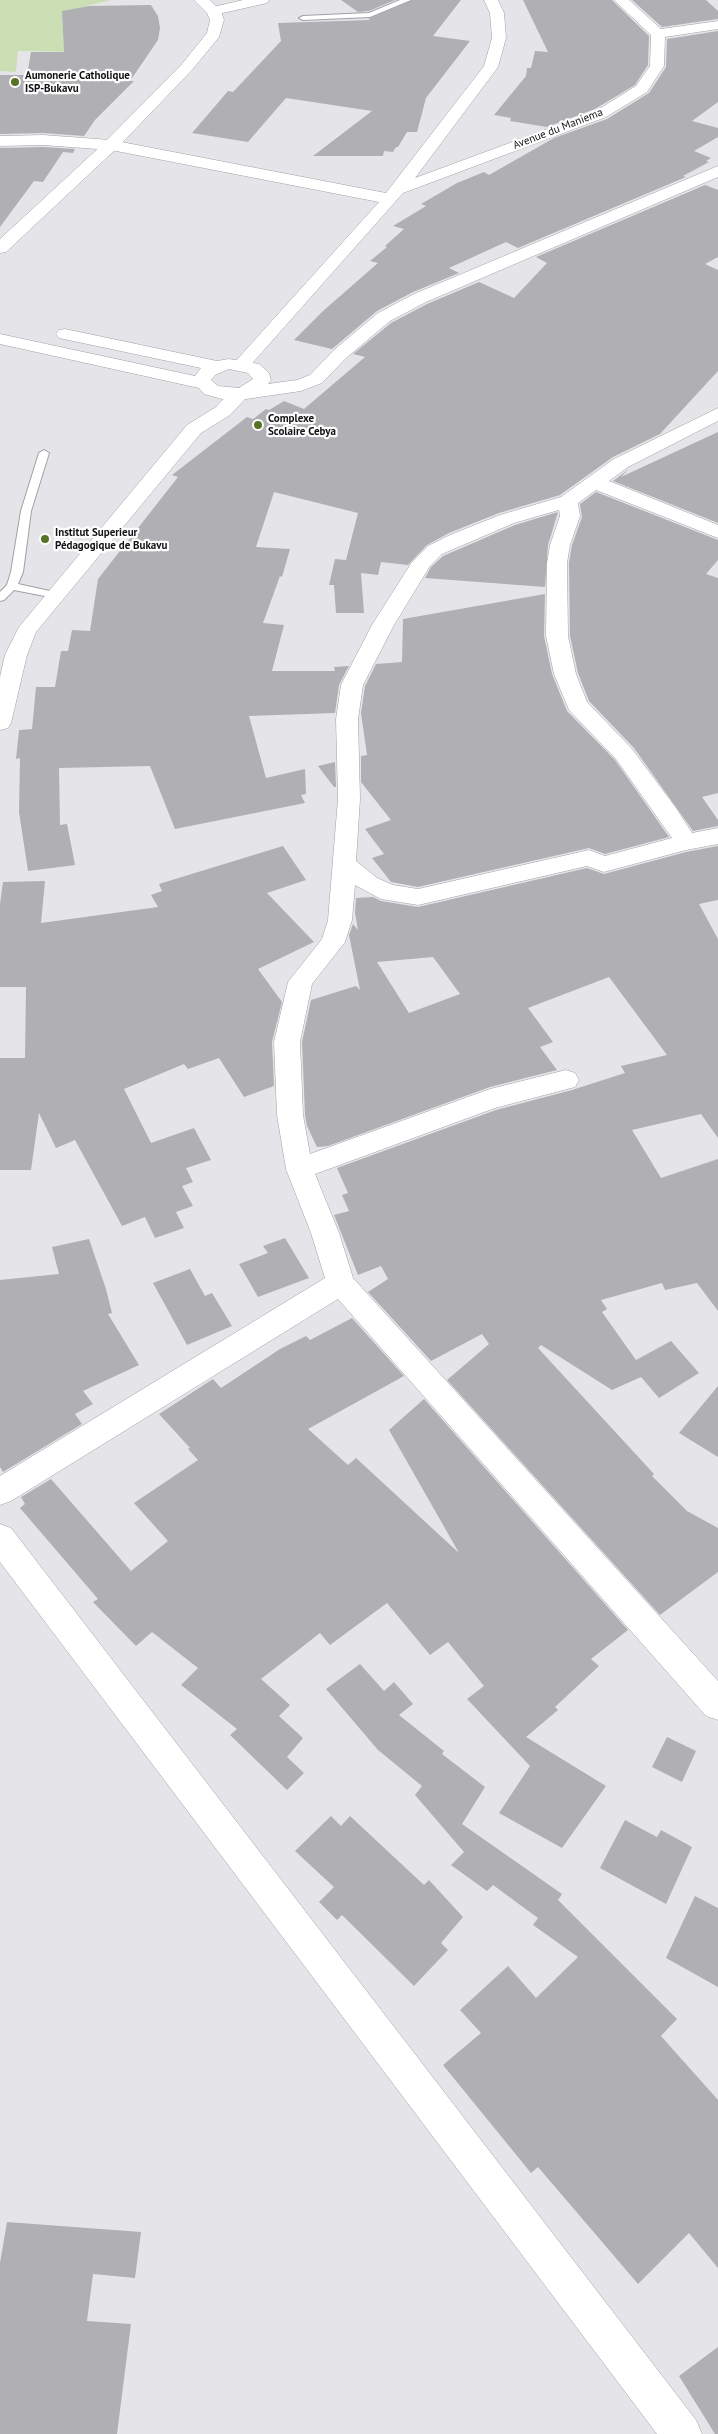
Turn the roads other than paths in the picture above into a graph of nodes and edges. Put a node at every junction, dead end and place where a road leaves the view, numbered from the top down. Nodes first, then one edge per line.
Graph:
1 (201, 0) edge
2 (262, 0) edge
3 (407, 0) edge
4 (491, 0) edge
5 (621, 0) edge
6 (214, 11) junction
7 (303, 18) dead end
8 (718, 25) edge
9 (658, 34) junction
10 (0, 141) edge
11 (111, 145) junction
12 (718, 172) edge
13 (393, 194) junction
14 (0, 248) edge
15 (47, 330) dead end
16 (0, 339) edge
17 (242, 364) junction
18 (217, 366) junction
19 (324, 371) junction
20 (260, 373) junction
21 (208, 387) junction
22 (243, 392) junction
23 (718, 414) edge
24 (194, 429) junction
25 (44, 453) dead end
26 (593, 482) junction
27 (568, 501) junction
28 (718, 532) edge
29 (12, 586) junction
30 (55, 595) junction
31 (0, 598) edge
32 (0, 723) edge
33 (718, 836) edge
34 (686, 842) junction
35 (343, 864) junction
36 (566, 1080) dead end
37 (299, 1169) junction
38 (341, 1283) junction
39 (0, 1492) edge
40 (0, 1538) edge
41 (718, 1705) edge
42 (682, 2434) edge

1 - 6 street
2 - 6 street
3 - 7 lane
4 - 13 street
5 - 9 street
6 - 11 street
8 - 9 street
9 - 13 street, Avenue du Maniema
10 - 11 street
11 - 13 street
11 - 14 street
12 - 19 street
13 - 17 street
15 - 18 street
16 - 21 street
17 - 18 street
17 - 20 street
18 - 21 street
19 - 20 street
19 - 22 street
20 - 22 street
21 - 22 street
21 - 24 street
22 - 24 street
23 - 26 street
24 - 30 street
25 - 29 lane
26 - 27 street
26 - 28 street
27 - 34 street
27 - 35 street
29 - 30 lane
29 - 31 lane
30 - 32 street
33 - 34 street
34 - 35 street
35 - 37 street
36 - 37 street
37 - 38 street
38 - 39 street
38 - 41 street
40 - 42 street

